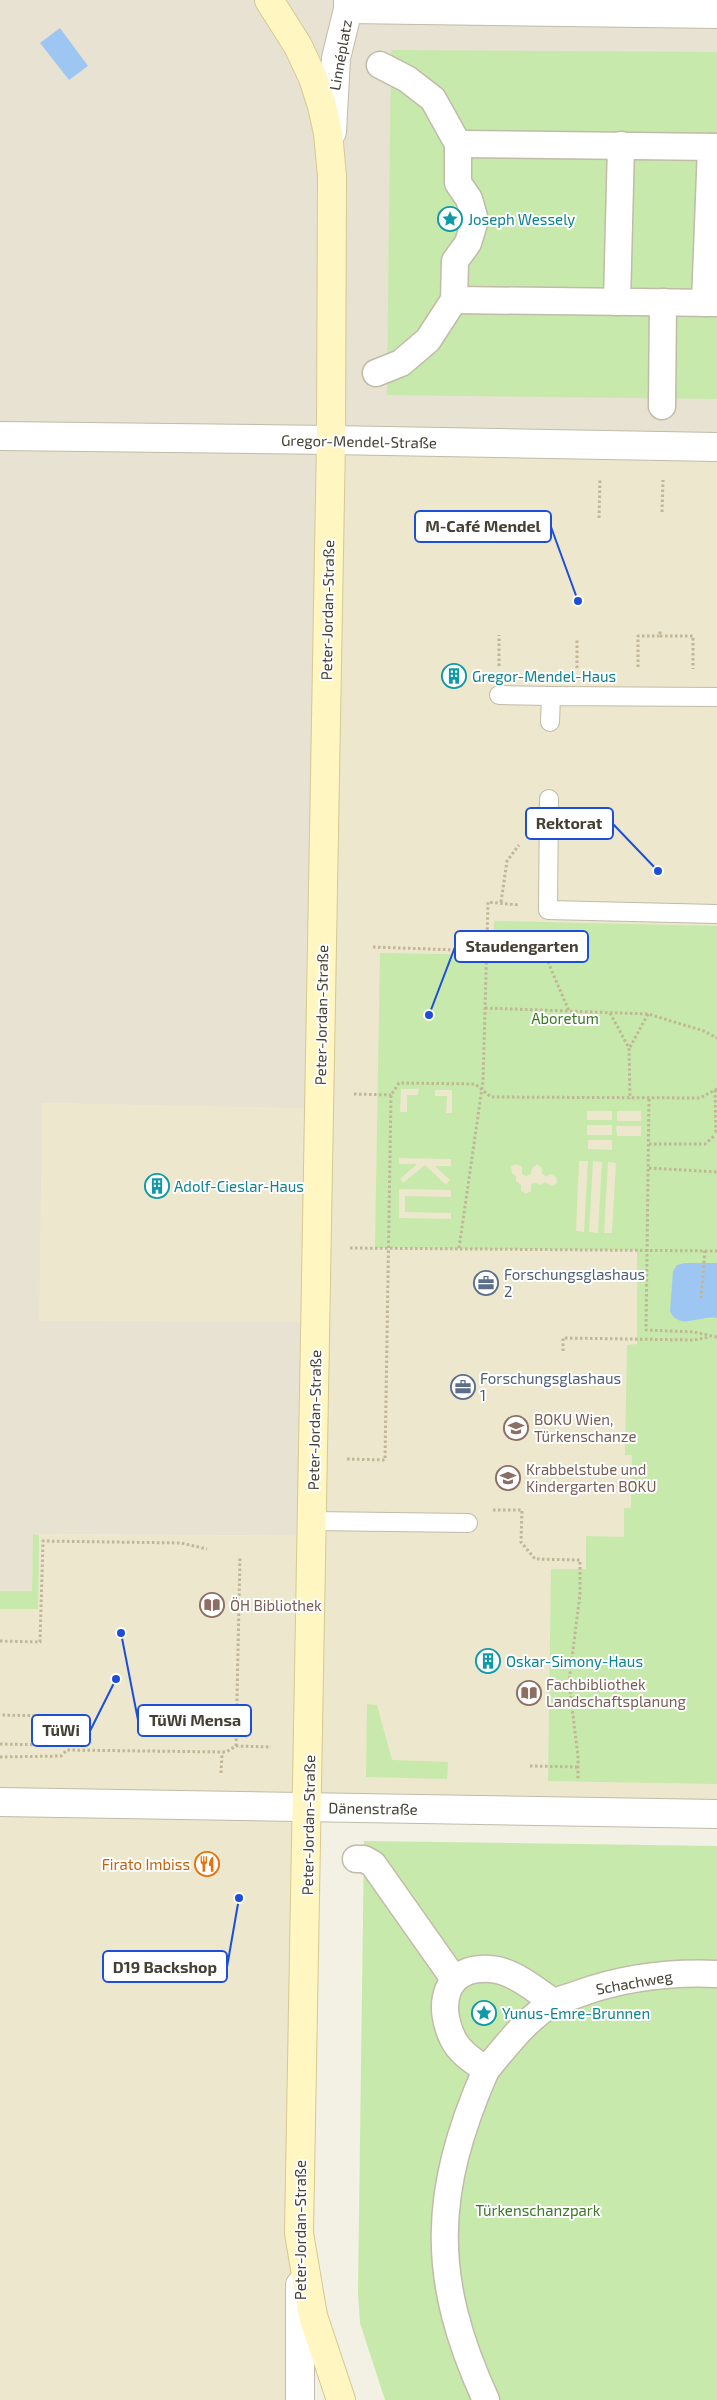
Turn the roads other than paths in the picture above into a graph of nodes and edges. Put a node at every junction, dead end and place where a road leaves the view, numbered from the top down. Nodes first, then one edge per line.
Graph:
1 (269, 0) edge
2 (348, 4) edge
3 (717, 14) edge
4 (380, 65) dead end
5 (458, 144) junction
6 (621, 145) junction
7 (714, 147) edge
8 (332, 176) junction
9 (454, 300) junction
10 (617, 302) junction
11 (663, 302) junction
12 (711, 303) edge
13 (376, 373) dead end
14 (662, 406) dead end
15 (0, 436) edge
16 (330, 440) junction
17 (717, 447) edge
18 (499, 695) dead end
19 (551, 696) junction
20 (717, 697) edge
21 (550, 722) dead end
22 (549, 800) dead end
23 (717, 914) edge
24 (313, 1521) junction
25 (468, 1523) road end
26 (0, 1802) edge
27 (308, 1807) junction
28 (717, 1814) edge
29 (356, 1859) dead end
30 (717, 1974) edge
31 (454, 1979) junction
32 (554, 2002) junction
33 (486, 2070) junction
34 (299, 2233) junction
35 (300, 2400) edge
36 (341, 2400) edge
37 (486, 2400) edge

1 - 8 main road
2 - 3 street, Linnéplatz
2 - 8 street, Linnéplatz
4 - 5 street
5 - 6 street
5 - 9 street
6 - 7 street
6 - 10 street
7 - 12 street
8 - 16 main road, Linnéplatz
9 - 10 street
9 - 13 street
10 - 11 street
11 - 12 street
11 - 14 street
15 - 16 street, Gregor-Mendel-Straße
16 - 17 street, Gregor-Mendel-Straße
16 - 24 main road, Peter-Jordan-Straße
18 - 19 lane
19 - 20 lane
19 - 21 lane
22 - 23 lane
24 - 25 lane
24 - 27 main road, Peter-Jordan-Straße
26 - 27 street, Dänenstraße
27 - 28 street, Dänenstraße
27 - 34 main road, Peter-Jordan-Straße
29 - 31 street
30 - 32 street, Schachweg
31 - 32 street
31 - 33 street
32 - 33 street
33 - 37 street
34 - 35 street, Peter-Jordan-Straße
34 - 36 main road

